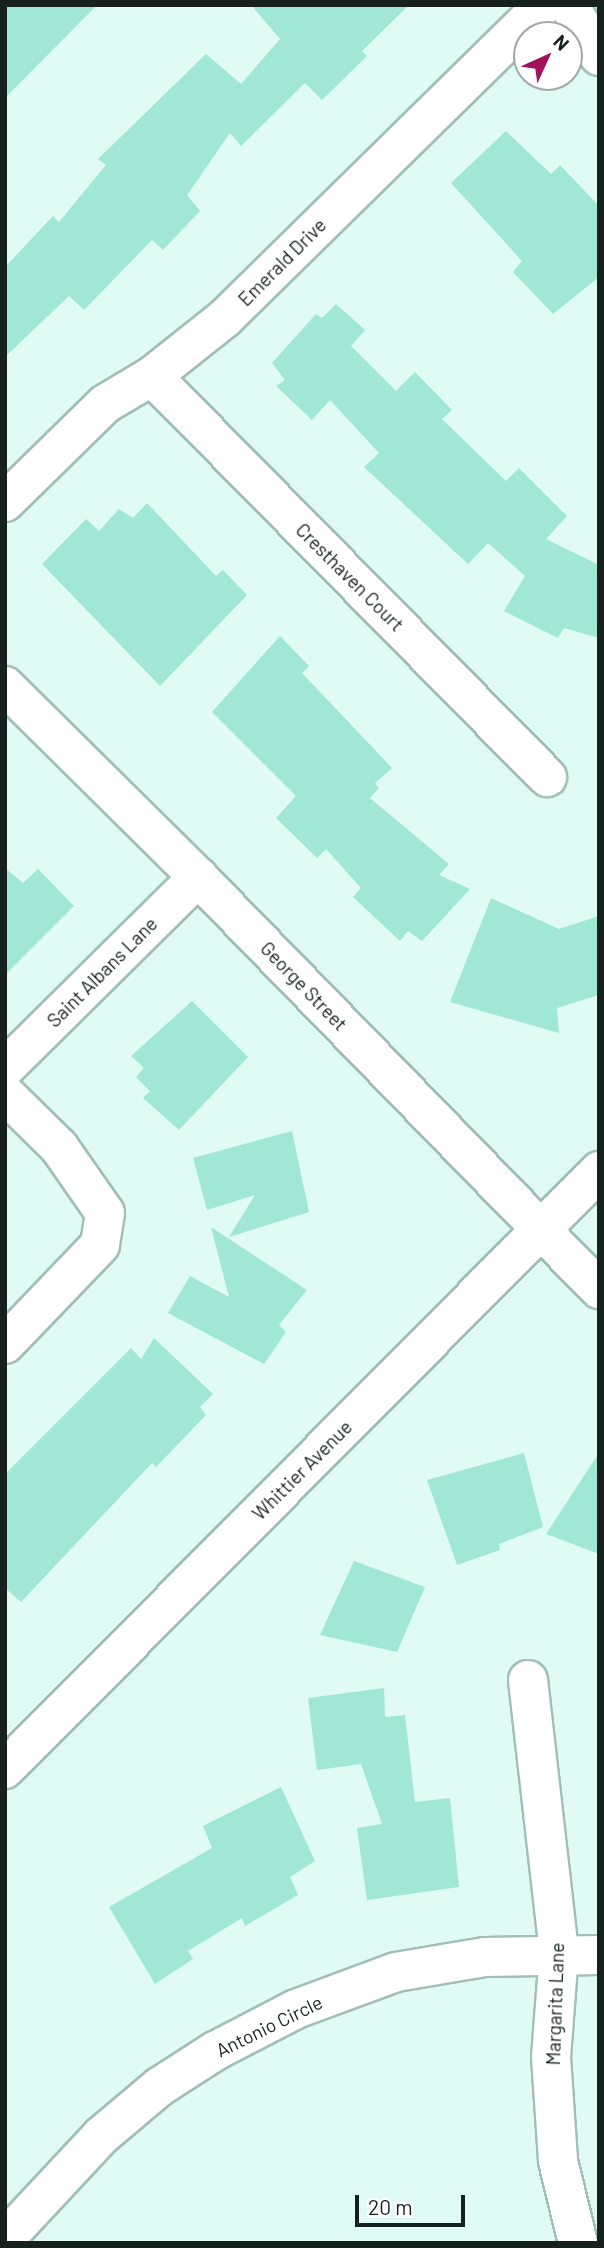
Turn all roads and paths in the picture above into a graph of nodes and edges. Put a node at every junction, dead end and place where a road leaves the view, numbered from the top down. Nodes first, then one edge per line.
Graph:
1 (543, 5) edge
2 (569, 5) edge
3 (599, 56) edge
4 (152, 376) junction
5 (5, 502) edge
6 (5, 686) edge
7 (547, 777) dead end
8 (198, 877) junction
9 (5, 1068) edge
10 (5, 1094) edge
11 (599, 1171) edge
12 (541, 1231) junction
13 (599, 1289) edge
14 (5, 1344) edge
15 (528, 1680) dead end
16 (5, 1769) edge
17 (559, 1953) junction
18 (599, 1955) edge
19 (6, 2237) edge
20 (578, 2243) edge

1 - 4 street, Emerald Drive
2 - 3 street
4 - 5 street, Emerald Drive
4 - 7 street, Cresthaven Court
6 - 8 street, George Street
8 - 9 street, Saint Albans Lane
8 - 12 street, George Street
10 - 14 street
11 - 12 street, Whittier Avenue
12 - 13 street, George Street
12 - 16 street, Whittier Avenue
15 - 17 street, Margarita Lane
17 - 18 street, Antonio Circle
17 - 19 street, Antonio Circle
17 - 20 street, Margarita Lane

